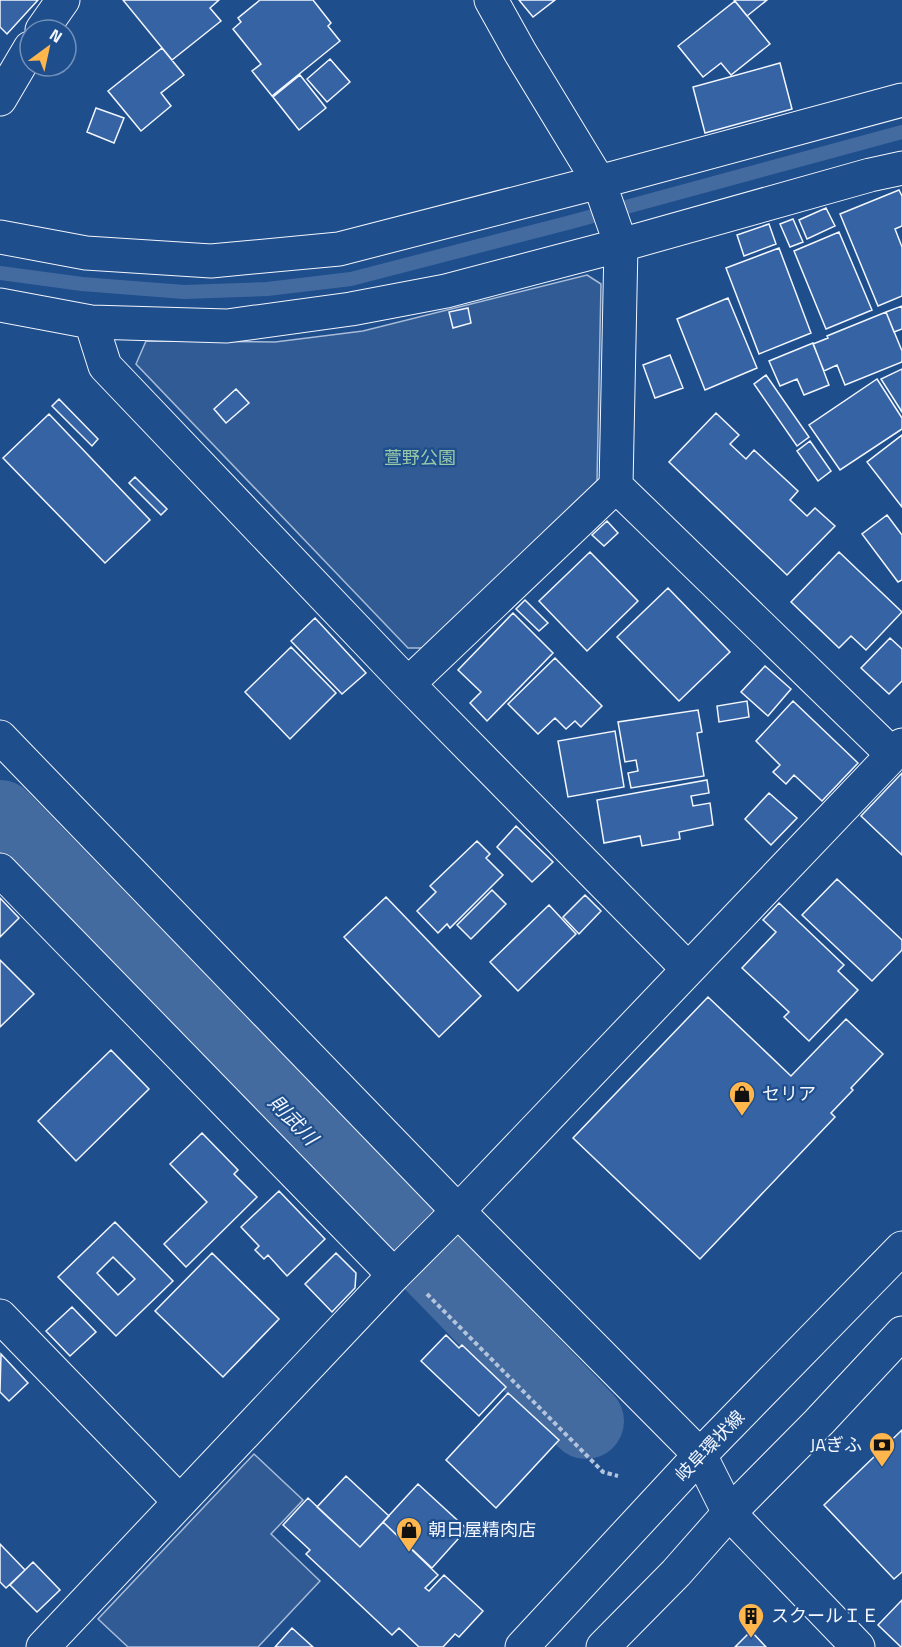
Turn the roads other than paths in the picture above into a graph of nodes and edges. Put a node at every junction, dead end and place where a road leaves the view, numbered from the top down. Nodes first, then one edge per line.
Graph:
1 (63, 0) edge
2 (491, 0) edge
3 (50, 18) edge
4 (18, 68) edge
5 (0, 99) edge
6 (902, 100) edge
7 (902, 168) edge
8 (601, 188) junction
9 (0, 237) edge
10 (619, 238) junction
11 (0, 305) edge
12 (91, 322) junction
13 (616, 486) junction
14 (408, 684) junction
15 (0, 737) edge
16 (897, 750) edge
17 (0, 870) edge
18 (688, 969) junction
19 (447, 1222) junction
20 (902, 1248) edge
21 (400, 1269) junction
22 (0, 1316) edge
23 (902, 1333) edge
24 (700, 1455) junction
25 (180, 1502) junction
26 (729, 1513) junction
27 (43, 1647) edge
28 (522, 1647) edge
29 (603, 1647) edge
30 (858, 1647) edge

1 - 3 street
2 - 8 street
4 - 5 street
6 - 8 street
7 - 10 street
8 - 9 street
8 - 10 street
10 - 12 street
10 - 13 street
11 - 12 street
12 - 14 street
13 - 14 street
13 - 16 street
14 - 18 street
15 - 19 street
16 - 18 street
17 - 21 street
18 - 19 street
19 - 21 street
19 - 24 street
20 - 24 street, 岐阜環状線
21 - 25 street
22 - 25 street
23 - 26 street
24 - 26 street
24 - 28 street, 岐阜環状線
25 - 27 street
26 - 29 street
26 - 30 street

